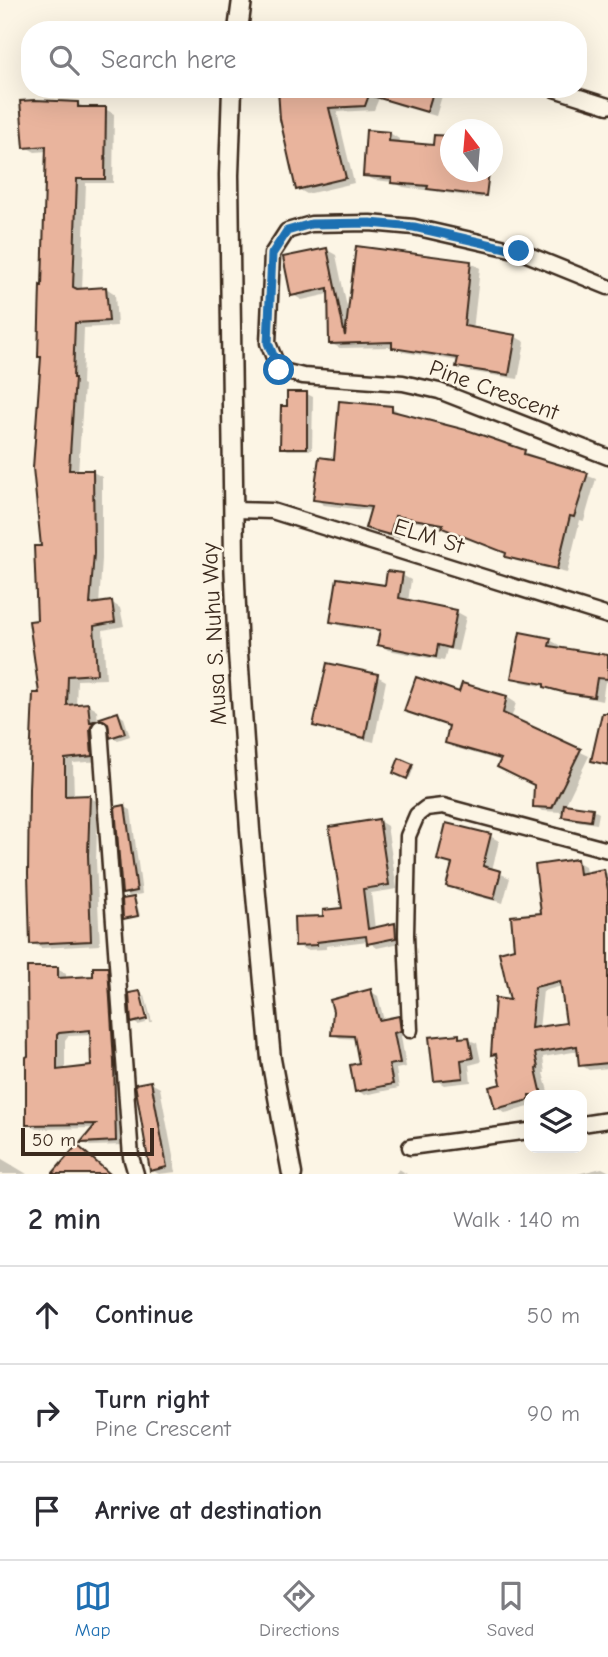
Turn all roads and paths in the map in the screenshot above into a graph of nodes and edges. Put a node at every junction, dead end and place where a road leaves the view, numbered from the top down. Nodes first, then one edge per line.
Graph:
1 (242, 0) edge
2 (239, 21) edge
3 (232, 98) edge
4 (583, 98) edge
5 (608, 106) edge
6 (608, 287) edge
7 (608, 457) edge
8 (234, 510) junction
9 (608, 616) edge
10 (100, 728) dead end
11 (608, 850) edge
12 (410, 1030) dead end
13 (608, 1120) edge
14 (587, 1123) edge
15 (524, 1132) edge
16 (410, 1147) dead end
17 (136, 1174) edge
18 (292, 1174) edge

1 - 2 street
3 - 8 street, Musa S. Nuhu Way
4 - 5 street
6 - 7 street, Pine Crescent
8 - 9 street, ELM St
8 - 18 street, Musa S. Nuhu Way
10 - 17 street
11 - 12 street
13 - 14 street
15 - 16 street

